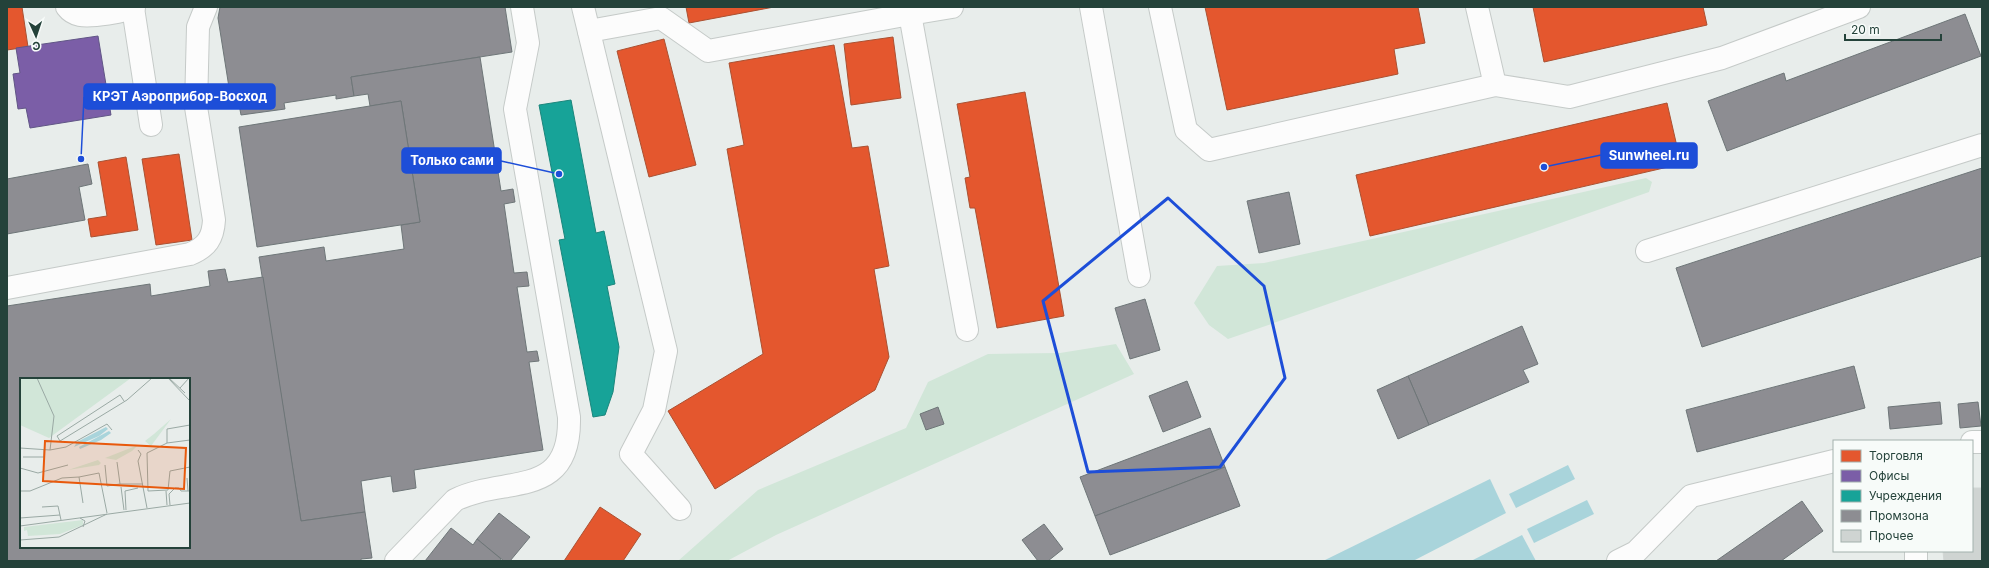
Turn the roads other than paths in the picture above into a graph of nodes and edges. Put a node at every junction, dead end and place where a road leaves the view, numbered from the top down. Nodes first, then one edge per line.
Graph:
1 (67, 7) edge
2 (206, 7) edge
3 (522, 7) edge
4 (583, 7) edge
5 (952, 7) edge
6 (1091, 7) edge
7 (1160, 7) edge
8 (1477, 7) edge
9 (1859, 7) edge
10 (134, 8) edge
11 (910, 14) junction
12 (589, 31) junction
13 (1495, 85) junction
14 (150, 125) dead end
15 (1982, 145) edge
16 (1647, 252) dead end
17 (1139, 276) dead end
18 (7, 288) edge
19 (966, 330) dead end
20 (1833, 461) edge
21 (680, 509) dead end
22 (396, 561) edge
23 (1618, 561) edge

1 - 10 street
2 - 18 street
3 - 22 street
4 - 12 street
5 - 11 street
6 - 17 street
7 - 13 street
8 - 13 street
9 - 13 street
10 - 14 street
11 - 12 street
11 - 19 street
12 - 21 street
15 - 16 street
20 - 23 street

